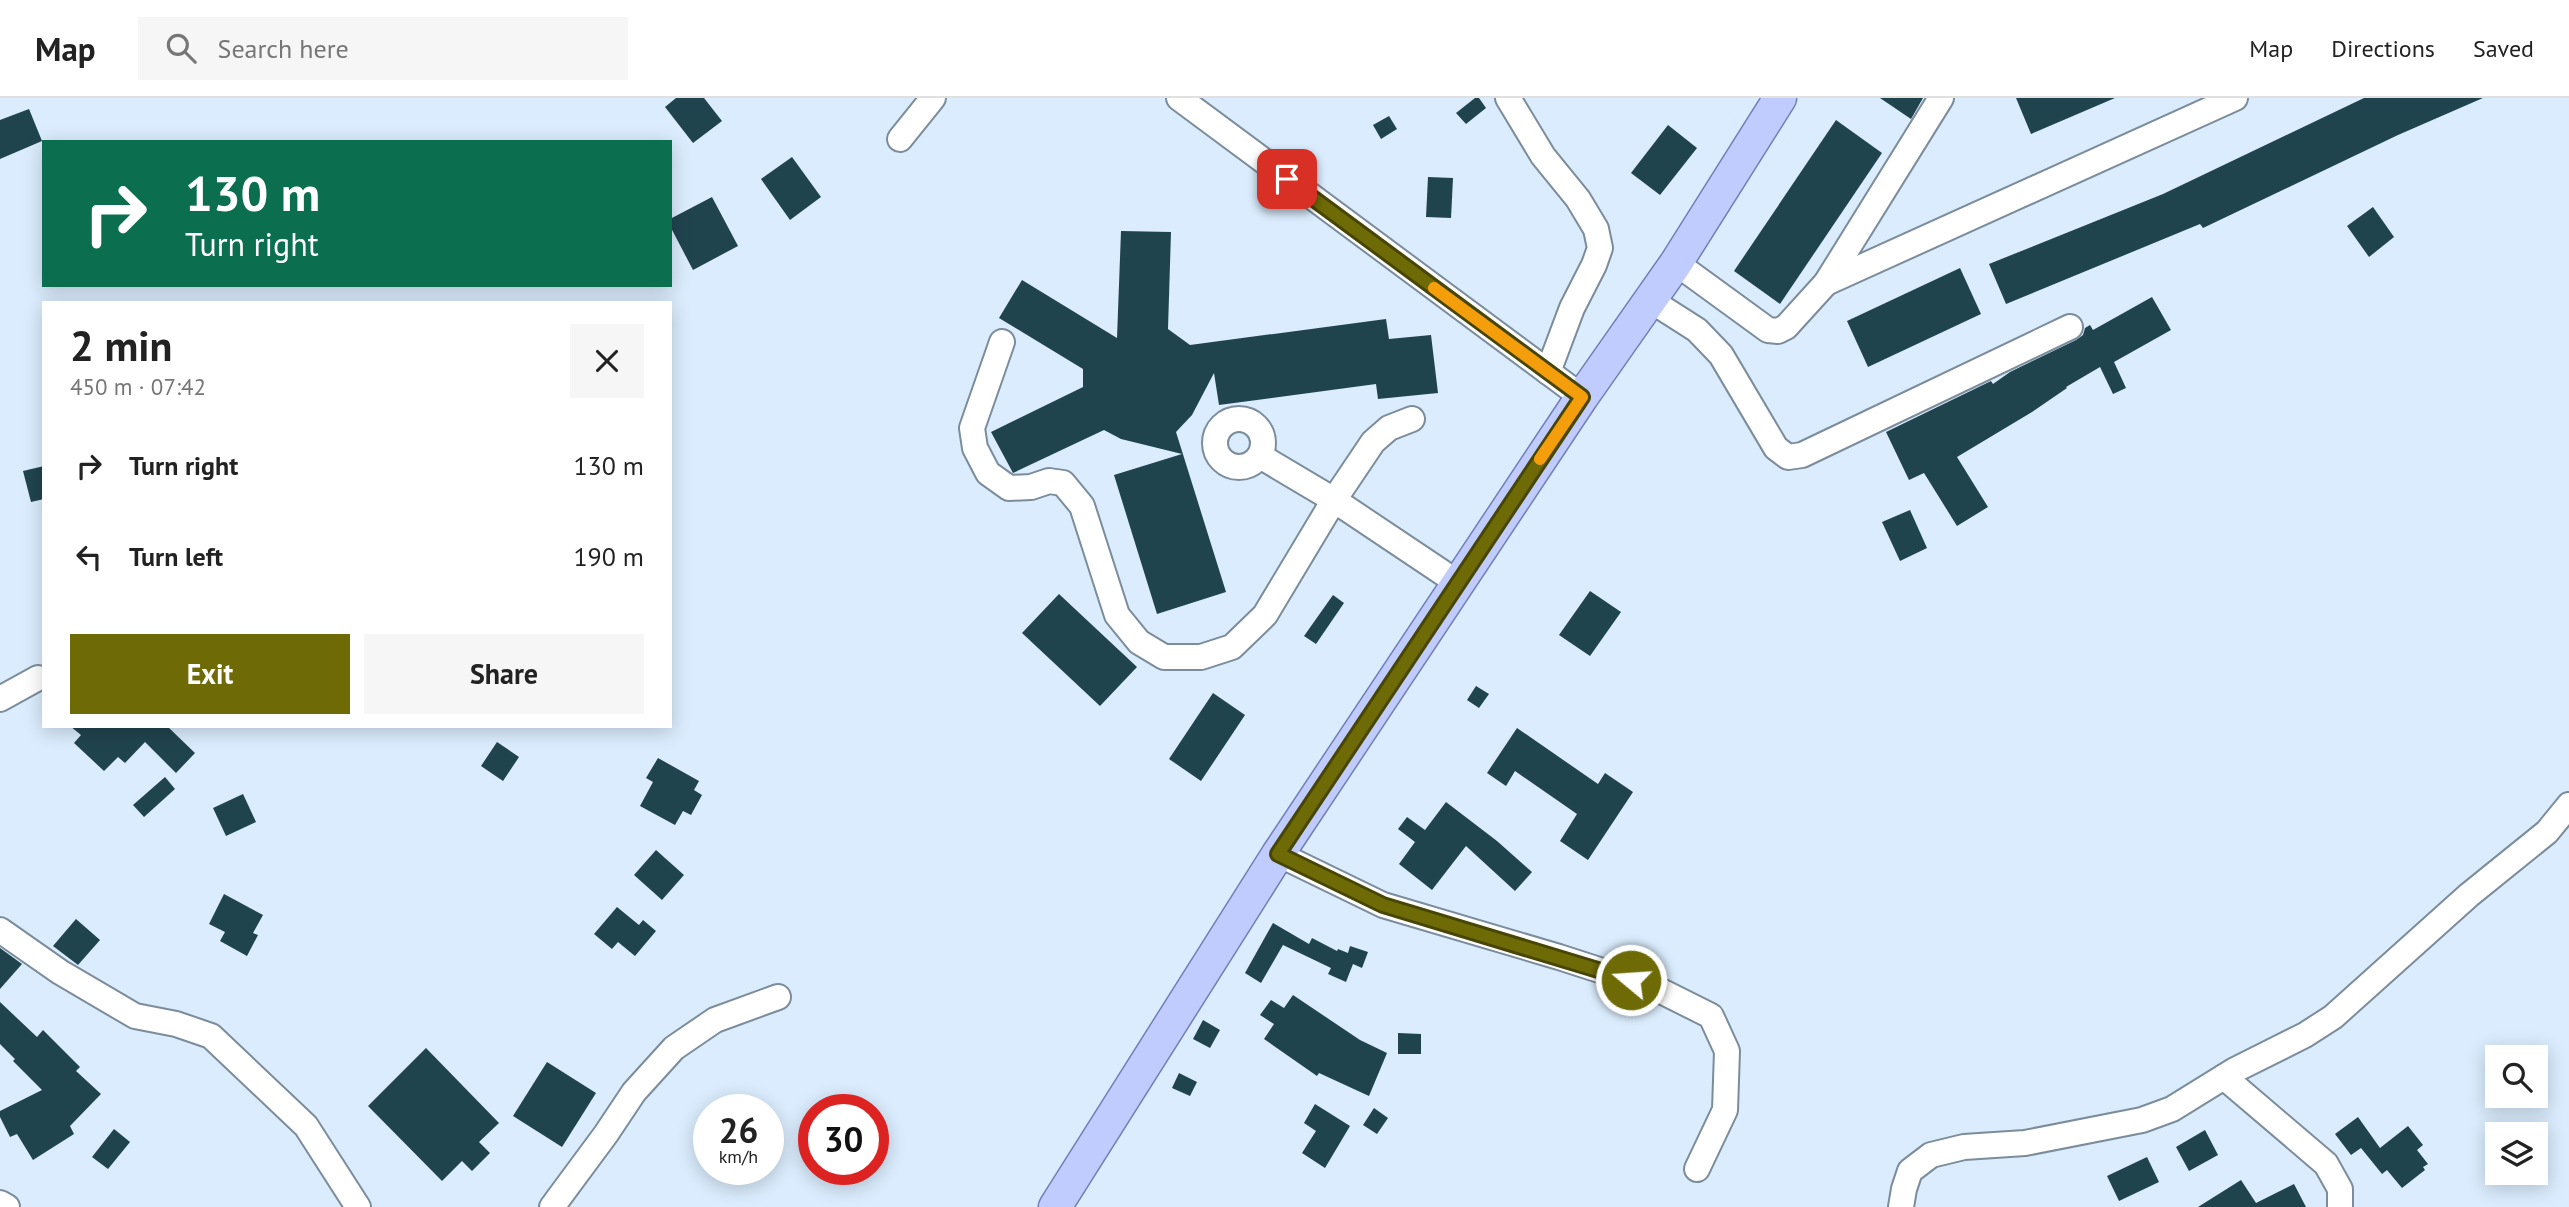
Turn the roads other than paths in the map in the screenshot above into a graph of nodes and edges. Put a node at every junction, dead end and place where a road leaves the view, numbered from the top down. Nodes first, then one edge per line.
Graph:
1 (933, 98) edge
2 (1179, 98) edge
3 (1508, 98) edge
4 (1780, 98) edge
5 (1941, 98) edge
6 (2235, 98) edge
7 (900, 139) dead end
8 (1676, 263) junction
9 (1826, 283) junction
10 (1650, 300) junction
11 (2070, 327) dead end
12 (1002, 342) dead end
13 (1548, 372) junction
14 (1582, 397) junction
15 (1412, 419) dead end
16 (1260, 456) dead end
17 (1334, 500) junction
18 (1458, 583) junction
19 (38, 678) dead end
20 (0, 699) edge
21 (2569, 805) edge
22 (1278, 854) junction
23 (0, 930) edge
24 (778, 997) dead end
25 (2224, 1077) junction
26 (1697, 1169) dead end
27 (0, 1203) edge
28 (7, 1207) edge
29 (358, 1207) edge
30 (552, 1207) edge
31 (1055, 1207) edge
32 (1901, 1207) edge
33 (2340, 1207) edge

1 - 7 street
2 - 13 street
3 - 13 street
4 - 8 main road
5 - 9 street
6 - 9 street
8 - 9 street
8 - 10 main road
10 - 11 street
10 - 14 main road
12 - 17 street
13 - 14 street
14 - 18 main road
15 - 17 street
16 - 17 street
17 - 18 street
18 - 22 main road
19 - 20 street
21 - 25 street
22 - 26 street
22 - 31 main road
23 - 29 street
24 - 30 street
25 - 32 street
25 - 33 street
27 - 28 street

